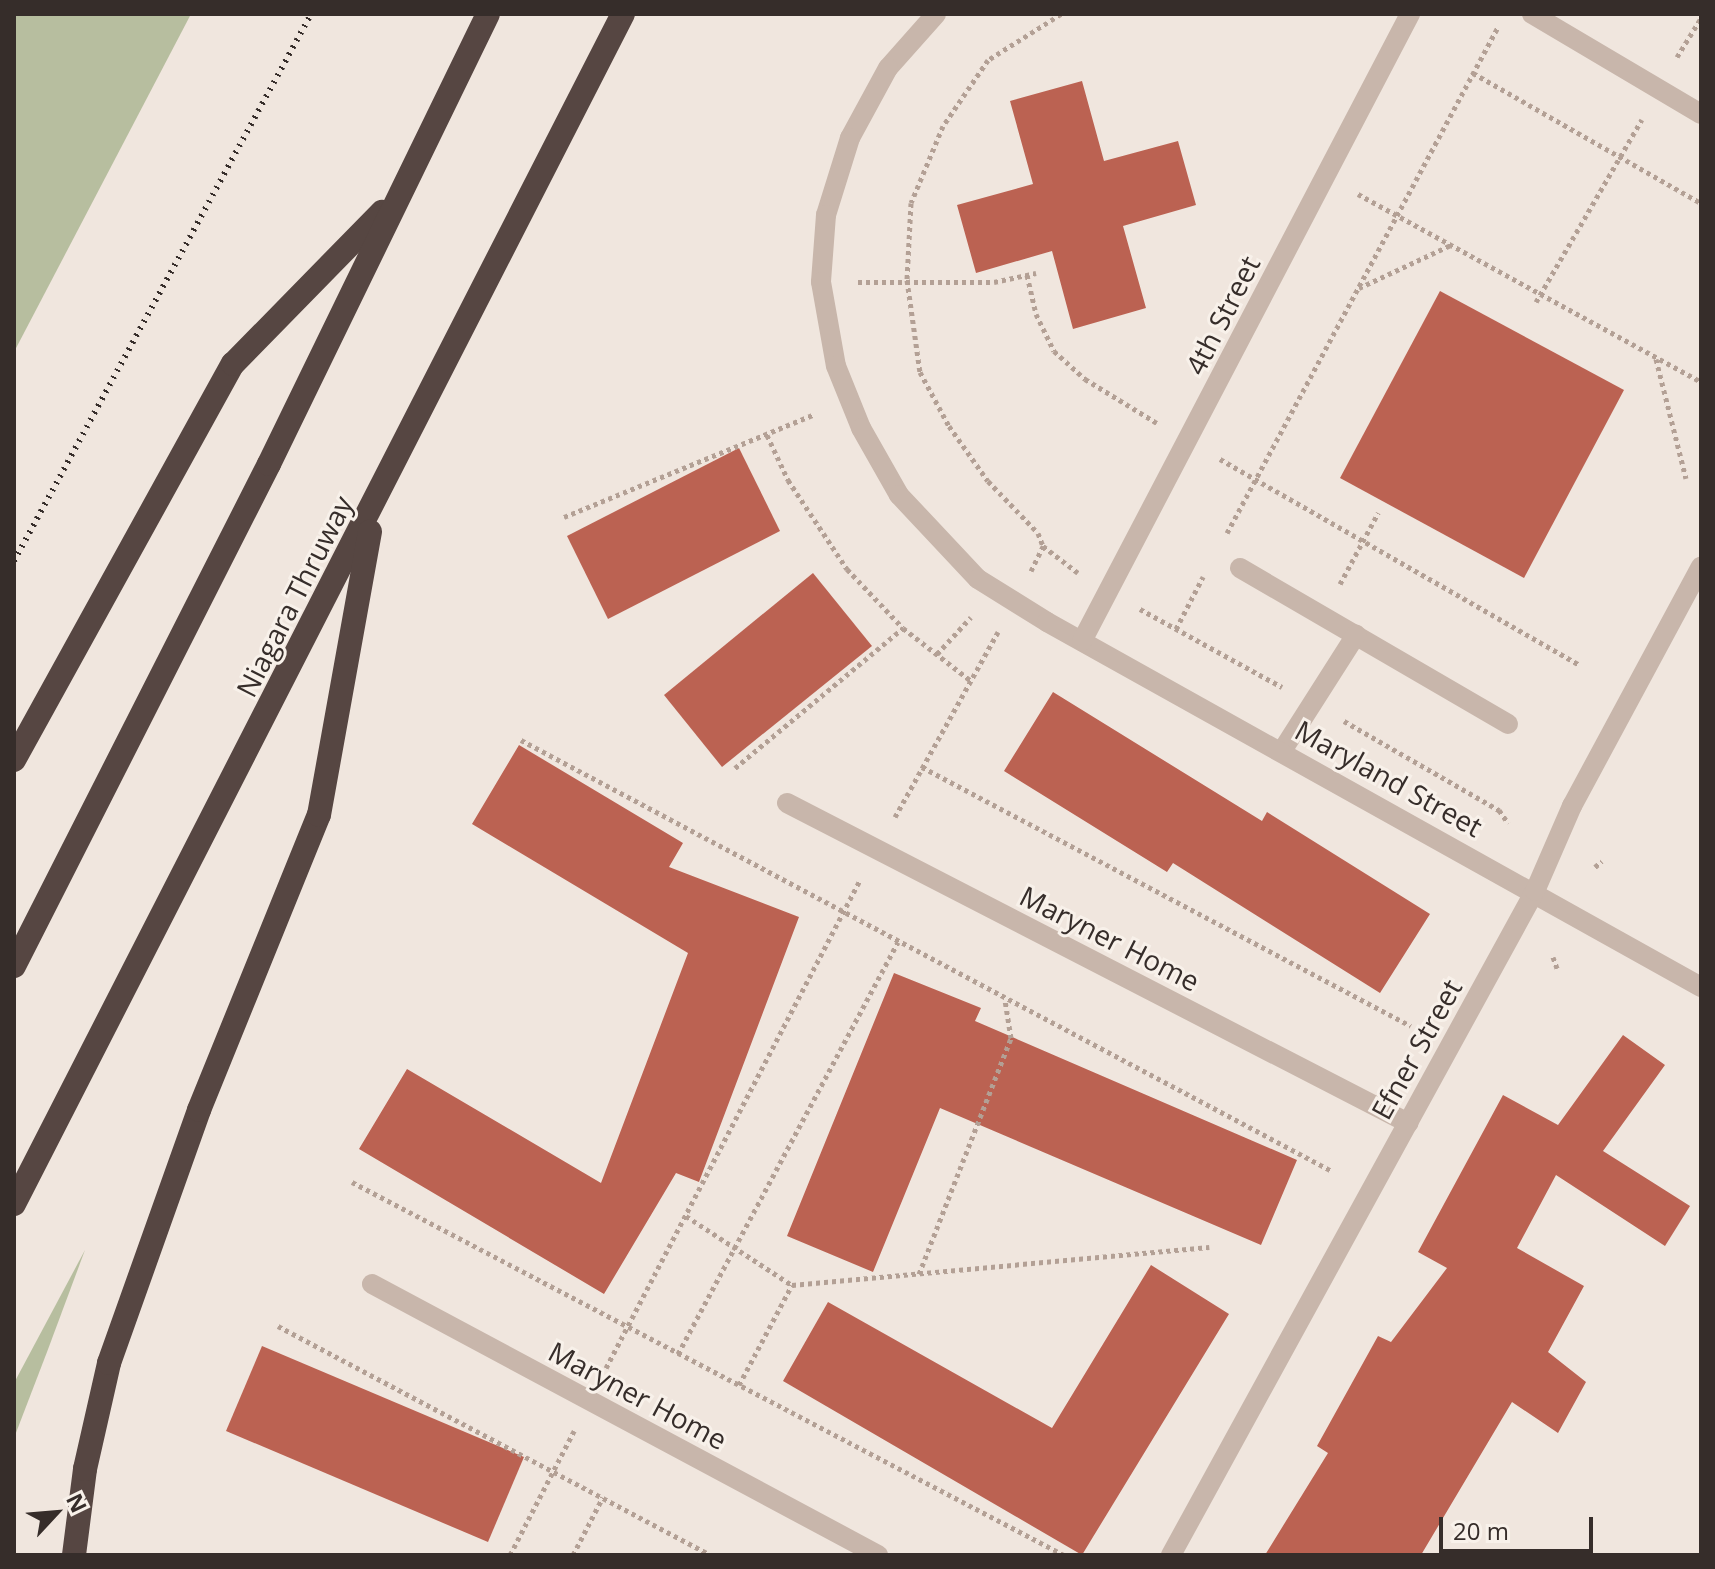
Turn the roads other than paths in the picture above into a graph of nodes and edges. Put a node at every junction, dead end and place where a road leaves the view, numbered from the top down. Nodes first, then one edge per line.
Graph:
1 (488, 14) edge
2 (623, 14) edge
3 (936, 14) edge
4 (1410, 14) edge
5 (1532, 14) edge
6 (1701, 114) edge
7 (397, 196) junction
8 (375, 504) junction
9 (1701, 566) edge
10 (1240, 568) dead end
11 (1356, 635) junction
12 (1082, 641) junction
13 (1508, 724) dead end
14 (1282, 751) junction
15 (14, 760) edge
16 (787, 803) dead end
17 (1535, 891) junction
18 (14, 966) edge
19 (1701, 987) edge
20 (1408, 1123) junction
21 (14, 1204) edge
22 (372, 1284) dead end
23 (74, 1555) edge
24 (878, 1555) edge
25 (1171, 1555) edge

1 - 7 highway
2 - 8 highway, Niagara Thruway
3 - 12 street, Maryland Street
4 - 12 street, 4th Street
5 - 6 street
7 - 15 highway
7 - 18 highway
8 - 21 highway, Niagara Thruway
8 - 23 highway
9 - 17 street, Efner Street
10 - 11 street
11 - 13 street
11 - 14 street
12 - 14 street, Maryland Street
14 - 17 street, Maryland Street
16 - 20 street, Maryner Home
17 - 19 street, Maryland Street
17 - 20 street, Efner Street
20 - 25 street, Efner Street
22 - 24 street, Maryner Home

